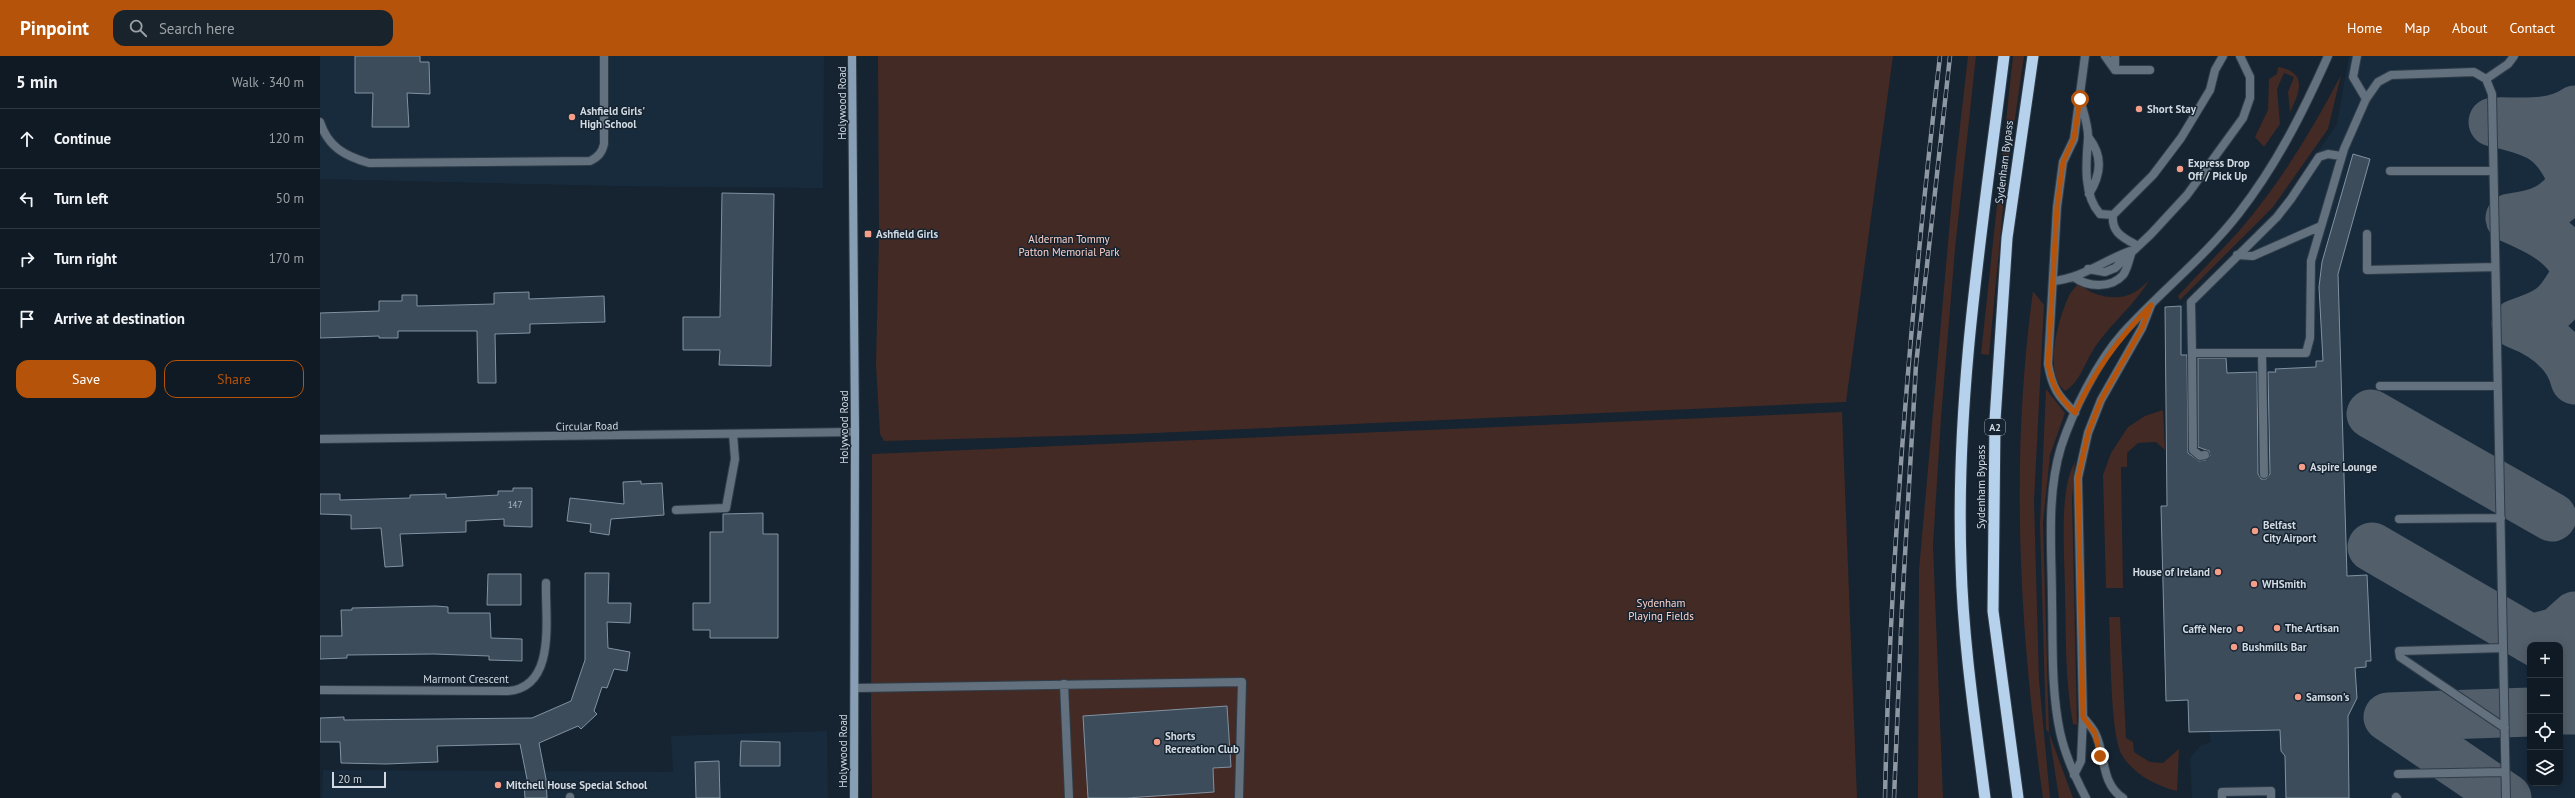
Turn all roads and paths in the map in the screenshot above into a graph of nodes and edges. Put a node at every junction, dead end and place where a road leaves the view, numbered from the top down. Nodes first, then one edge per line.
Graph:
1 (604, 56) edge
2 (852, 56) edge
3 (2004, 56) edge
4 (2032, 56) edge
5 (2085, 56) edge
6 (2106, 56) edge
7 (2115, 56) edge
8 (2223, 56) edge
9 (2240, 56) edge
10 (2328, 56) edge
11 (2357, 56) edge
12 (2514, 56) edge
13 (2114, 70) junction
14 (2150, 70) dead end
15 (2486, 79) junction
16 (2080, 99) junction
17 (2366, 99) junction
18 (320, 122) edge
19 (2341, 156) junction
20 (2390, 171) dead end
21 (2493, 171) junction
22 (2113, 215) junction
23 (2321, 226) junction
24 (2367, 234) dead end
25 (2136, 248) junction
26 (2237, 255) junction
27 (2495, 268) junction
28 (2074, 277) junction
29 (2053, 281) junction
30 (2151, 305) junction
31 (2192, 353) junction
32 (2262, 353) junction
33 (2380, 386) dead end
34 (2497, 386) junction
35 (2075, 413) junction
36 (855, 432) junction
37 (734, 434) junction
38 (320, 439) edge
39 (2255, 454) dead end
40 (2264, 454) junction
41 (2204, 455) dead end
42 (2264, 474) dead end
43 (676, 510) dead end
44 (2501, 518) junction
45 (2399, 519) dead end
46 (546, 583) dead end
47 (2503, 648) junction
48 (1064, 684) junction
49 (855, 688) junction
50 (320, 690) edge
51 (2083, 717) junction
52 (2505, 728) junction
53 (2505, 772) junction
54 (2398, 774) dead end
55 (2074, 775) junction
56 (1983, 783) junction
57 (854, 798) edge
58 (1069, 798) edge
59 (1239, 798) edge
60 (1980, 798) edge
61 (1985, 798) edge
62 (2018, 798) edge
63 (2086, 798) edge
64 (2123, 798) edge
65 (2222, 798) edge
66 (2271, 798) edge
67 (2506, 798) edge

1 - 18 street
2 - 36 main road, Holywood Road
3 - 56 highway, Sydenham Bypass
4 - 62 highway, Sydenham Bypass / A2
5 - 16 street
6 - 13 street
7 - 13 street
8 - 22 street
9 - 25 street
10 - 30 street
11 - 17 street
12 - 15 street
13 - 14 street
15 - 17 street
15 - 21 street
16 - 22 street
16 - 29 street
17 - 19 street
19 - 23 street
19 - 26 street
20 - 21 street
21 - 27 street
22 - 25 street
23 - 26 street
23 - 32 street
24 - 27 street
25 - 28 street
25 - 28 street
26 - 31 street
27 - 34 street
28 - 29 street
29 - 35 street
30 - 35 street
30 - 51 street
31 - 32 street
31 - 41 street
32 - 40 street
33 - 34 street
34 - 44 street
35 - 55 street
36 - 37 street, Circular Road
36 - 49 main road, Holywood Road
37 - 38 street, Circular Road
37 - 43 street
39 - 40 street
40 - 42 street
44 - 45 street
44 - 47 street
46 - 50 street, Marmont Crescent
47 - 52 street
47 - 52 street
48 - 49 street
48 - 58 street
48 - 59 street
49 - 57 main road, Holywood Road
51 - 55 street
51 - 64 street
52 - 53 street
53 - 54 street
53 - 67 street
55 - 63 street
56 - 60 highway
56 - 61 highway, Sydenham Bypass
65 - 66 street

